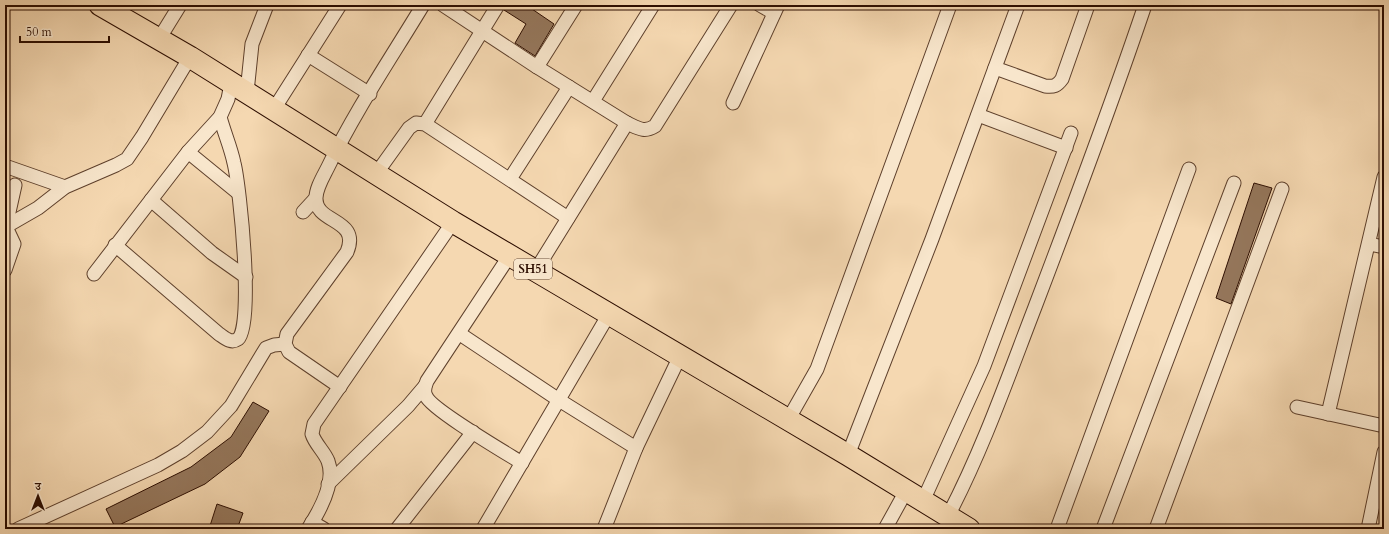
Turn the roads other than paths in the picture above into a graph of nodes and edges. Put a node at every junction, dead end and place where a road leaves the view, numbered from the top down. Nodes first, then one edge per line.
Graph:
1 (100, 5) edge
2 (180, 5) edge
3 (267, 5) edge
4 (340, 5) edge
5 (423, 5) edge
6 (443, 5) edge
7 (498, 5) edge
8 (576, 5) edge
9 (653, 5) edge
10 (731, 5) edge
11 (760, 5) edge
12 (950, 5) edge
13 (1088, 5) edge
14 (1145, 5) edge
15 (1014, 6) edge
16 (776, 9) edge
17 (483, 30) junction
18 (159, 39) junction
19 (308, 55) junction
20 (190, 57) junction
21 (537, 67) junction
22 (995, 68) junction
23 (569, 86) junction
24 (239, 88) junction
25 (370, 94) junction
26 (593, 101) junction
27 (733, 103) dead end
28 (274, 109) junction
29 (978, 116) junction
30 (220, 117) junction
31 (627, 123) junction
32 (425, 124) junction
33 (1071, 133) dead end
34 (1042, 140) junction
35 (337, 148) junction
36 (1066, 148) junction
37 (188, 152) junction
38 (1061, 161) junction
39 (5, 166) edge
40 (1189, 169) dead end
41 (376, 174) junction
42 (1384, 177) edge
43 (510, 180) junction
44 (1234, 183) dead end
45 (15, 185) dead end
46 (65, 187) junction
47 (1282, 189) dead end
48 (237, 192) junction
49 (315, 199) junction
50 (151, 200) junction
51 (303, 212) dead end
52 (568, 218) junction
53 (453, 222) junction
54 (6, 228) edge
55 (1369, 244) junction
56 (116, 246) junction
57 (1384, 247) edge
58 (510, 255) junction
59 (5, 270) edge
60 (536, 270) junction
61 (94, 274) dead end
62 (246, 277) junction
63 (609, 314) junction
64 (460, 334) junction
65 (285, 344) junction
66 (680, 356) junction
67 (425, 386) junction
68 (340, 387) junction
69 (559, 400) junction
70 (1297, 407) dead end
71 (1328, 414) junction
72 (788, 420) junction
73 (1384, 426) edge
74 (473, 432) junction
75 (636, 448) junction
76 (1384, 452) edge
77 (848, 455) junction
78 (522, 463) junction
79 (328, 484) junction
80 (915, 496) junction
81 (948, 516) junction
82 (310, 525) edge
83 (967, 528) edge
84 (18, 529) edge
85 (324, 529) edge
86 (397, 529) edge
87 (483, 529) edge
88 (604, 529) edge
89 (885, 529) edge
90 (1057, 529) edge
91 (1103, 529) edge
92 (1156, 529) edge
93 (1368, 529) edge

1 - 18 main road, SH51
2 - 18 street
3 - 24 street
4 - 19 street
5 - 25 street
6 - 17 street
7 - 17 street
8 - 21 street
9 - 26 street
10 - 31 street
11 - 16 street
12 - 72 street
13 - 22 street
14 - 81 street
15 - 22 street
16 - 27 street
17 - 21 street
17 - 32 street
18 - 20 main road, SH51
19 - 25 street
19 - 28 street
20 - 24 main road, SH51
20 - 46 street
21 - 23 street
22 - 29 street
23 - 26 street
23 - 43 street
24 - 28 main road, SH51
24 - 30 street
25 - 35 street
26 - 31 street
28 - 35 main road, SH51
29 - 34 street
29 - 77 street
30 - 37 street
30 - 48 street
31 - 52 street
32 - 41 street
32 - 43 street
33 - 36 street
34 - 36 street
34 - 38 street
35 - 41 main road, SH51
35 - 49 street
36 - 38 street
37 - 48 street
37 - 50 street
38 - 80 street
39 - 46 street
40 - 90 street
41 - 53 main road, SH51
42 - 55 street
43 - 52 street
44 - 91 street
45 - 54 street
46 - 54 street
47 - 92 street
48 - 62 street
49 - 51 street
49 - 65 street
50 - 56 street
50 - 62 street
52 - 60 street
53 - 58 main road, SH51
53 - 68 street
54 - 59 street
55 - 57 street
55 - 71 street
56 - 61 street
56 - 62 street
58 - 60 main road, SH51
58 - 64 street
60 - 63 main road, SH51
63 - 66 main road, SH51
63 - 69 street
64 - 67 street
64 - 69 street
65 - 68 street
65 - 84 street
66 - 72 main road, SH51
66 - 75 street
67 - 74 street
67 - 79 street
68 - 79 street
69 - 75 street
69 - 78 street
70 - 71 street
71 - 73 street
72 - 77 main road, SH51
74 - 78 street
74 - 86 street
75 - 88 street
76 - 93 street
77 - 80 main road, SH51
78 - 87 street
79 - 82 street
80 - 81 main road, SH51
80 - 89 street
81 - 83 main road, SH51
82 - 85 street

